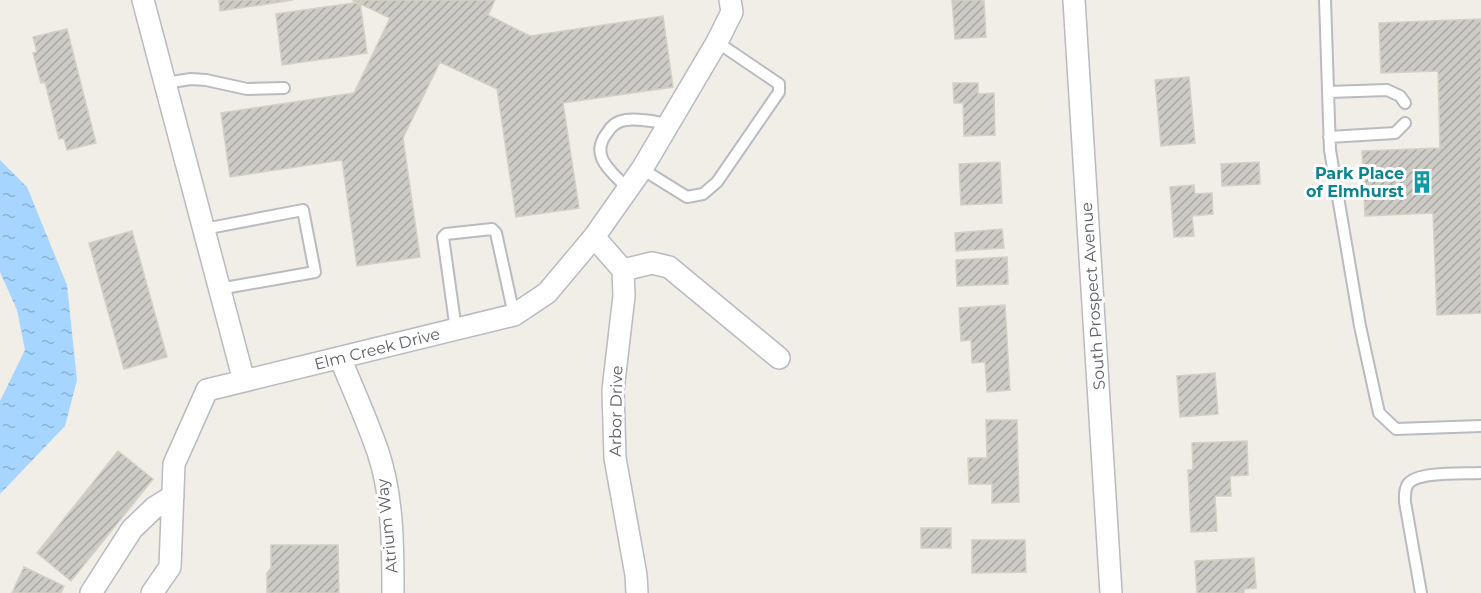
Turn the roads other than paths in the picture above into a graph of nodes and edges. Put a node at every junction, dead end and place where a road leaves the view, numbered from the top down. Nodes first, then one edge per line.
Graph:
1 (143, 0) edge
2 (730, 0) edge
3 (1074, 0) edge
4 (1325, 0) edge
5 (717, 42) junction
6 (165, 83) junction
7 (284, 88) dead end
8 (1328, 92) junction
9 (1406, 103) dead end
10 (1406, 123) dead end
11 (669, 124) junction
12 (1329, 137) junction
13 (642, 169) junction
14 (627, 188) junction
15 (204, 230) junction
16 (594, 237) junction
17 (623, 270) junction
18 (219, 289) junction
19 (514, 315) junction
20 (456, 330) junction
21 (340, 358) junction
22 (779, 358) dead end
23 (244, 381) junction
24 (1481, 426) edge
25 (1481, 473) edge
26 (173, 496) junction
27 (91, 593) edge
28 (153, 593) edge
29 (393, 593) edge
30 (637, 593) edge
31 (1111, 593) edge
32 (1420, 593) edge

1 - 6 street
2 - 5 street, Elm Creek Drive
3 - 31 street, South Prospect Avenue
4 - 8 lane
5 - 11 street, Elm Creek Drive
5 - 13 lane
6 - 7 lane
6 - 15 street
8 - 9 lane
8 - 12 lane
10 - 12 lane
11 - 13 street, Elm Creek Drive
11 - 14 lane
12 - 24 lane
13 - 14 street, Elm Creek Drive
14 - 16 street, Elm Creek Drive
15 - 18 street
15 - 18 lane
16 - 17 street
16 - 19 street, Elm Creek Drive
17 - 22 street
17 - 30 street, Arbor Drive
18 - 23 street
19 - 20 street, Elm Creek Drive
19 - 20 lane
20 - 21 street, Elm Creek Drive
21 - 23 street, Elm Creek Drive
21 - 29 street, Atrium Way
23 - 26 street, Elm Creek Drive
25 - 32 lane
26 - 27 street
26 - 28 street

